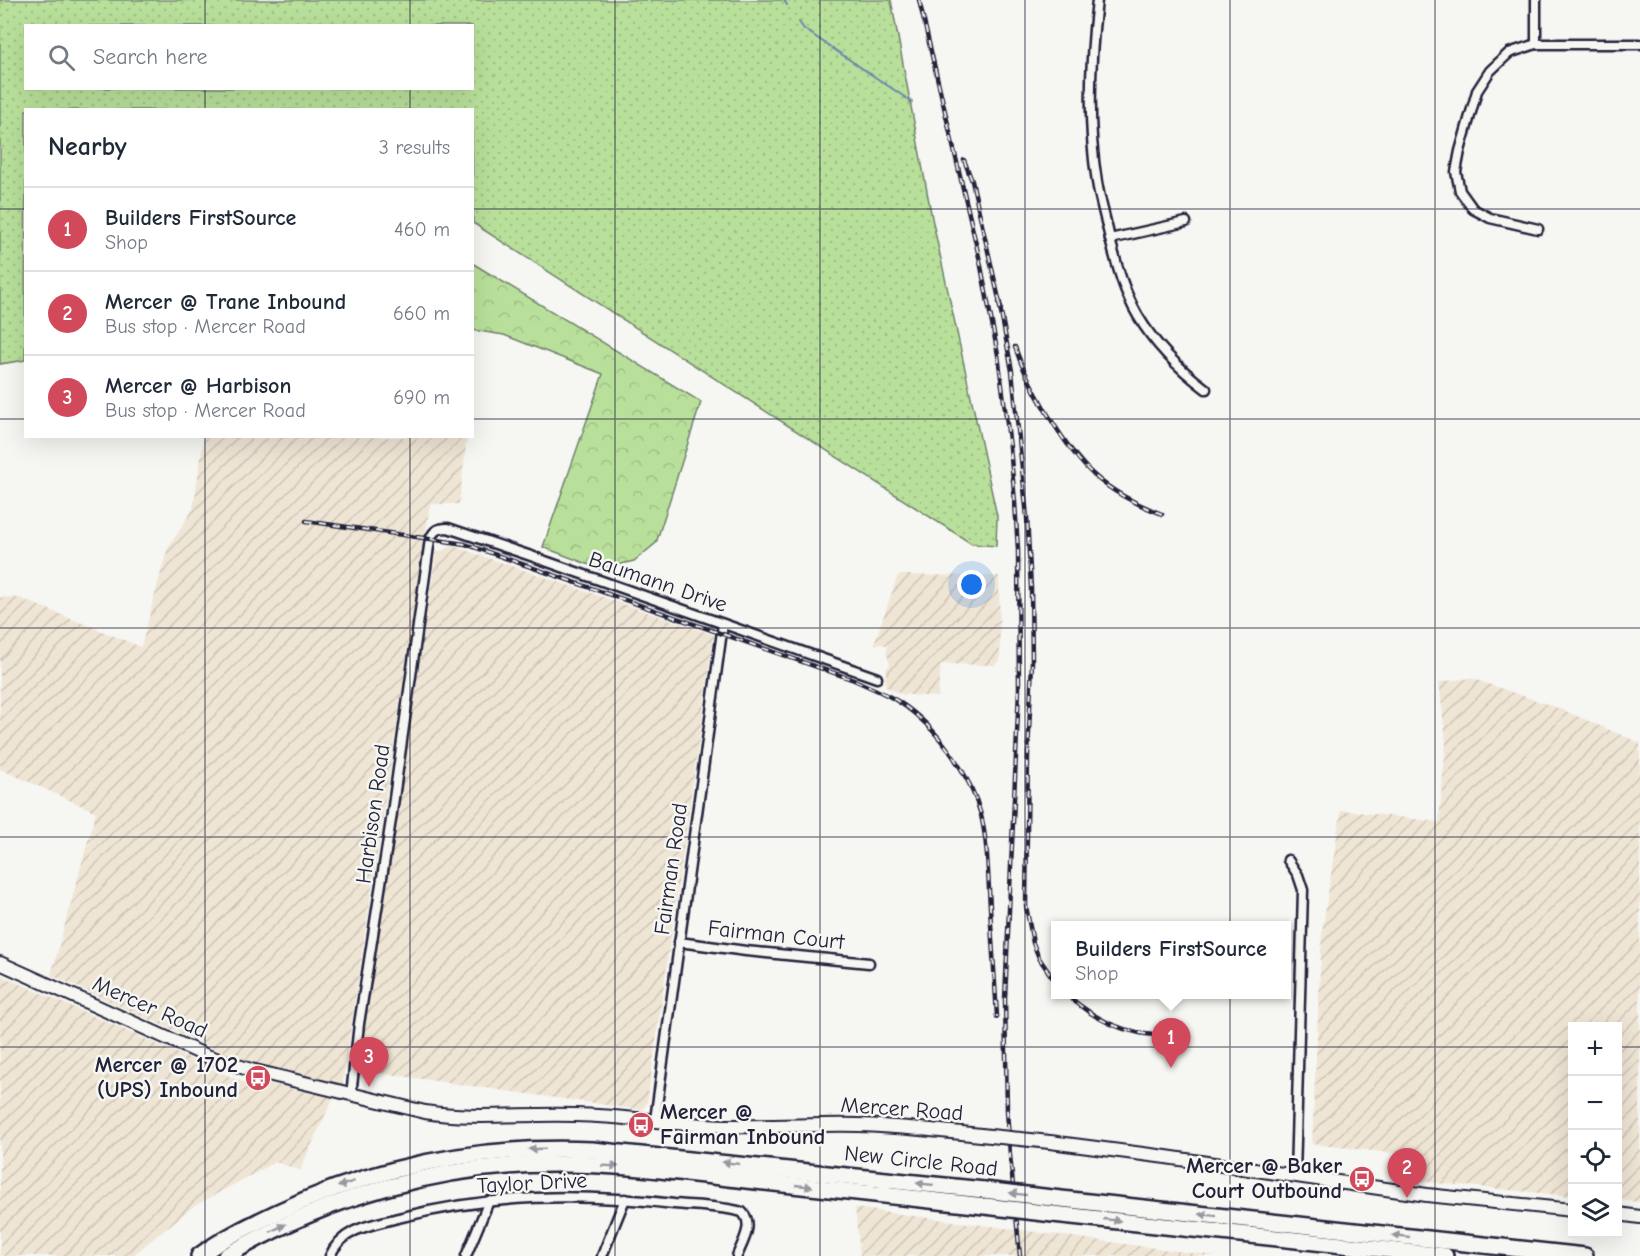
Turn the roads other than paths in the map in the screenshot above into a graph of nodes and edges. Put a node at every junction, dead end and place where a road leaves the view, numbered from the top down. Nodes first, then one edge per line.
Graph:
1 (1097, 0) edge
2 (1536, 0) edge
3 (1536, 44) junction
4 (1640, 44) edge
5 (1186, 222) dead end
6 (1538, 229) dead end
7 (1110, 239) junction
8 (1206, 388) dead end
9 (430, 539) joint
10 (723, 624) junction
11 (877, 678) dead end
12 (1288, 860) dead end
13 (678, 942) junction
14 (0, 963) edge
15 (869, 963) dead end
16 (351, 1095) junction
17 (655, 1120) junction
18 (1295, 1176) junction
19 (625, 1199) junction
20 (489, 1201) junction
21 (1053, 1206) junction
22 (1568, 1210) edge
23 (1622, 1215) edge
24 (1640, 1217) edge
25 (199, 1256) edge
26 (226, 1256) edge
27 (330, 1256) edge
28 (466, 1256) edge
29 (602, 1256) edge
30 (737, 1256) edge
31 (1445, 1256) edge
32 (1585, 1256) edge

1 - 7 street
2 - 3 street
3 - 4 street
3 - 6 street
5 - 7 street
7 - 8 street
9 - 10 street, Baumann Drive
9 - 16 street, Harbison Road
10 - 11 street, Baumann Drive
10 - 13 street, Fairman Road
12 - 18 street
13 - 15 street, Fairman Court
13 - 17 street, Fairman Road
14 - 16 street, Mercer Road
16 - 17 street, Mercer Road
17 - 18 street, Mercer Road, bridge
18 - 22 street, Mercer Road
19 - 20 street, Taylor Drive
19 - 29 street
19 - 30 street, Taylor Drive
20 - 27 street, Taylor Drive
20 - 28 street
21 -> 25 highway, New Circle Road, bridge
26 -> 21 highway, New Circle Road, bridge
21 -> 31 highway, New Circle Road
32 -> 21 highway, New Circle Road
23 - 24 street

